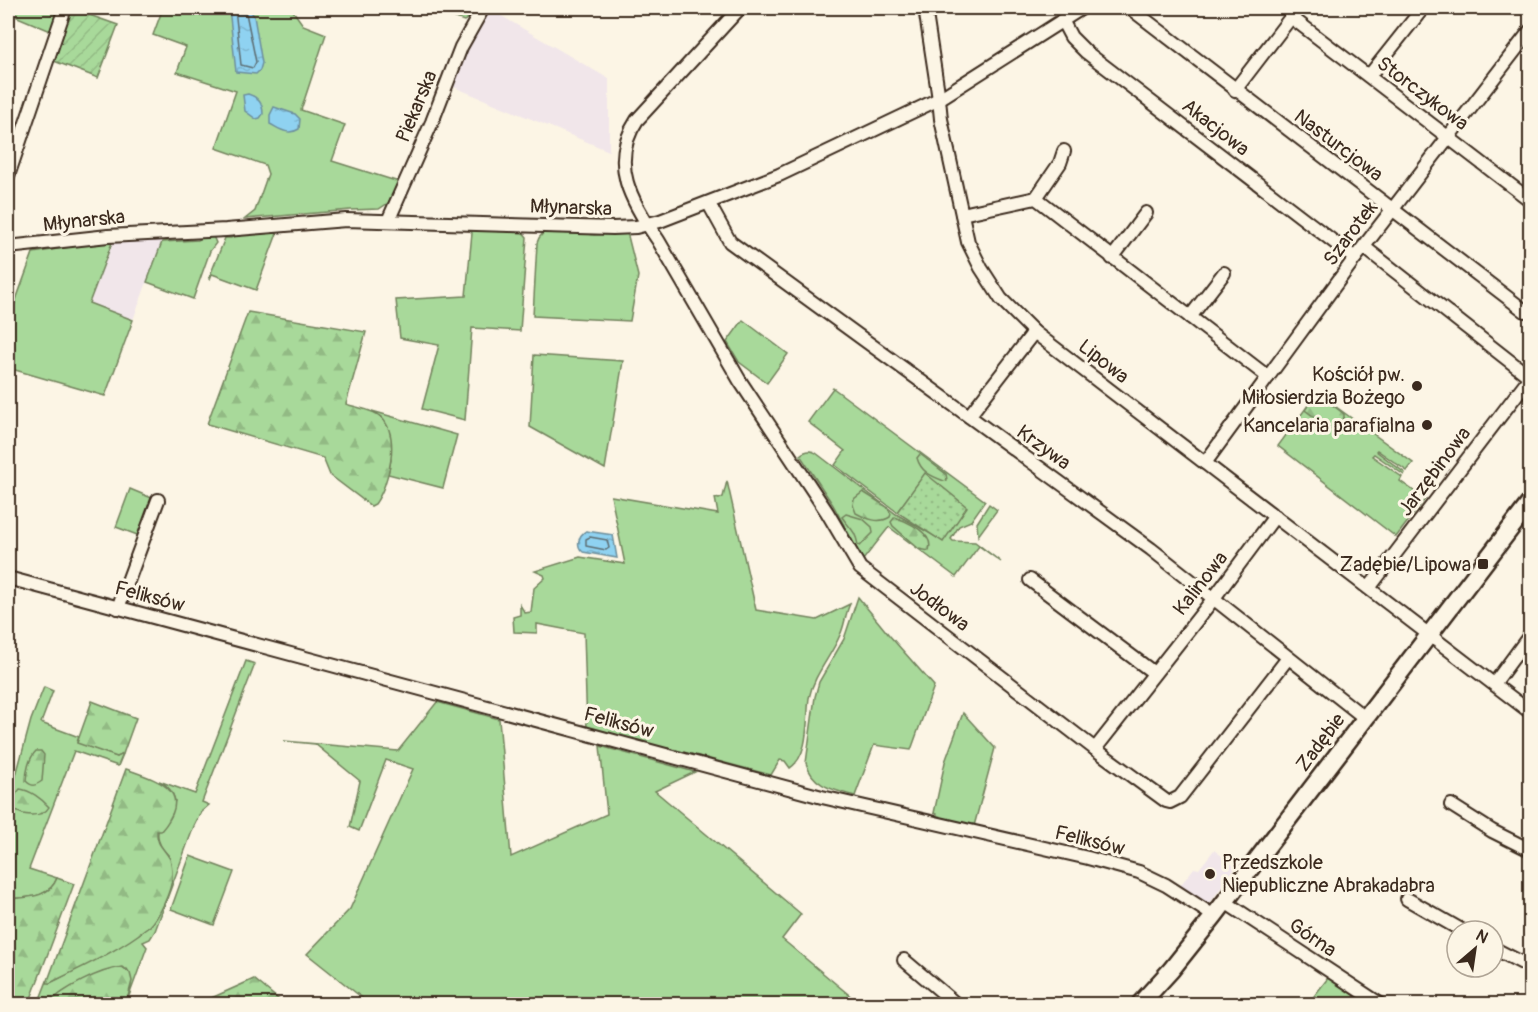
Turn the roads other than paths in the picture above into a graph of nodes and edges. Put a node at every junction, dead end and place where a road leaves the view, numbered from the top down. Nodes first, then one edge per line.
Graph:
1 (65, 8) edge
2 (483, 8) edge
3 (740, 8) edge
4 (925, 8) edge
5 (1082, 8) edge
6 (1130, 8) edge
7 (1423, 8) edge
8 (1295, 12) edge
9 (1062, 20) junction
10 (1530, 31) edge
11 (1369, 76) junction
12 (1235, 90) junction
13 (939, 99) junction
14 (1448, 137) junction
15 (1064, 151) dead end
16 (8, 176) edge
17 (1529, 197) edge
18 (1036, 198) junction
19 (708, 204) junction
20 (1392, 210) junction
21 (1146, 213) dead end
22 (962, 214) junction
23 (388, 221) junction
24 (648, 225) junction
25 (8, 247) edge
26 (1364, 247) junction
27 (1112, 258) junction
28 (1355, 258) junction
29 (1224, 273) dead end
30 (1525, 311) dead end
31 (1190, 317) junction
32 (1034, 332) junction
33 (1268, 377) junction
34 (1530, 377) edge
35 (969, 416) junction
36 (1205, 463) junction
37 (158, 500) dead end
38 (1530, 503) edge
39 (1275, 516) junction
40 (8, 578) edge
41 (1030, 580) dead end
42 (1370, 588) junction
43 (1215, 598) junction
44 (118, 608) junction
45 (1430, 634) junction
46 (1530, 635) edge
47 (1288, 658) junction
48 (1154, 673) junction
49 (1494, 684) junction
50 (1530, 711) edge
51 (1365, 718) junction
52 (1095, 749) junction
53 (1451, 805) dead end
54 (1530, 850) edge
55 (1407, 899) dead end
56 (1225, 902) junction
57 (1214, 916) junction
58 (1445, 921) edge
59 (1505, 954) edge
60 (904, 960) dead end
61 (1530, 966) edge
62 (956, 1005) edge
63 (1140, 1005) edge
64 (1380, 1005) edge

1 - 16 street
2 - 23 street, Piekarska
3 - 24 street, Jodłowa
4 - 13 street, Lipowa
5 - 9 street, Młynarska
6 - 12 street, Nasturcjowa
7 - 11 street
8 - 11 street, Storczykowa
8 - 12 street
9 - 13 street, Młynarska
9 - 28 street, Akacjowa
10 - 14 street, Szarotek
11 - 14 street, Storczykowa
12 - 20 street, Nasturcjowa
13 - 19 street, Młynarska
13 - 22 street, Lipowa
14 - 17 street, Storczykowa
14 - 20 street, Szarotek
15 - 18 street
18 - 22 street
18 - 27 street
19 - 24 street, Młynarska
19 - 35 street, Krzywa
20 - 26 street, Szarotek
20 - 30 street, Nasturcjowa
21 - 27 street
22 - 32 street, Lipowa
23 - 24 street, Młynarska
23 - 25 street, Młynarska
24 - 52 street, Jodłowa
26 - 28 street, Szarotek
26 - 34 street
27 - 31 street
28 - 33 street, Szarotek
29 - 31 street
31 - 33 street
32 - 35 street
32 - 36 street, Lipowa
33 - 36 street, Szarotek
34 - 42 street, Jarzębinowa
35 - 43 street, Krzywa
36 - 39 street, Lipowa
37 - 44 street
38 - 45 street, Zadębie
39 - 42 street, Lipowa
39 - 43 street, Kalinowa
40 - 44 street, Feliksów
41 - 48 street
42 - 45 street, Lipowa
43 - 47 street, Krzywa
43 - 48 street, Kalinowa
44 - 57 street, Feliksów
45 - 49 street, Lipowa
45 - 51 street, Zadębie
46 - 49 street
47 - 51 street, Krzywa
47 - 52 street, Jodłowa
48 - 52 street, Kalinowa
49 - 50 street, Lipowa
51 - 56 street, Zadębie
53 - 54 street
55 - 58 street
56 - 57 street, Zadębie
56 - 64 street, Górna
57 - 63 street, Zadębie
59 - 61 street
60 - 62 street

